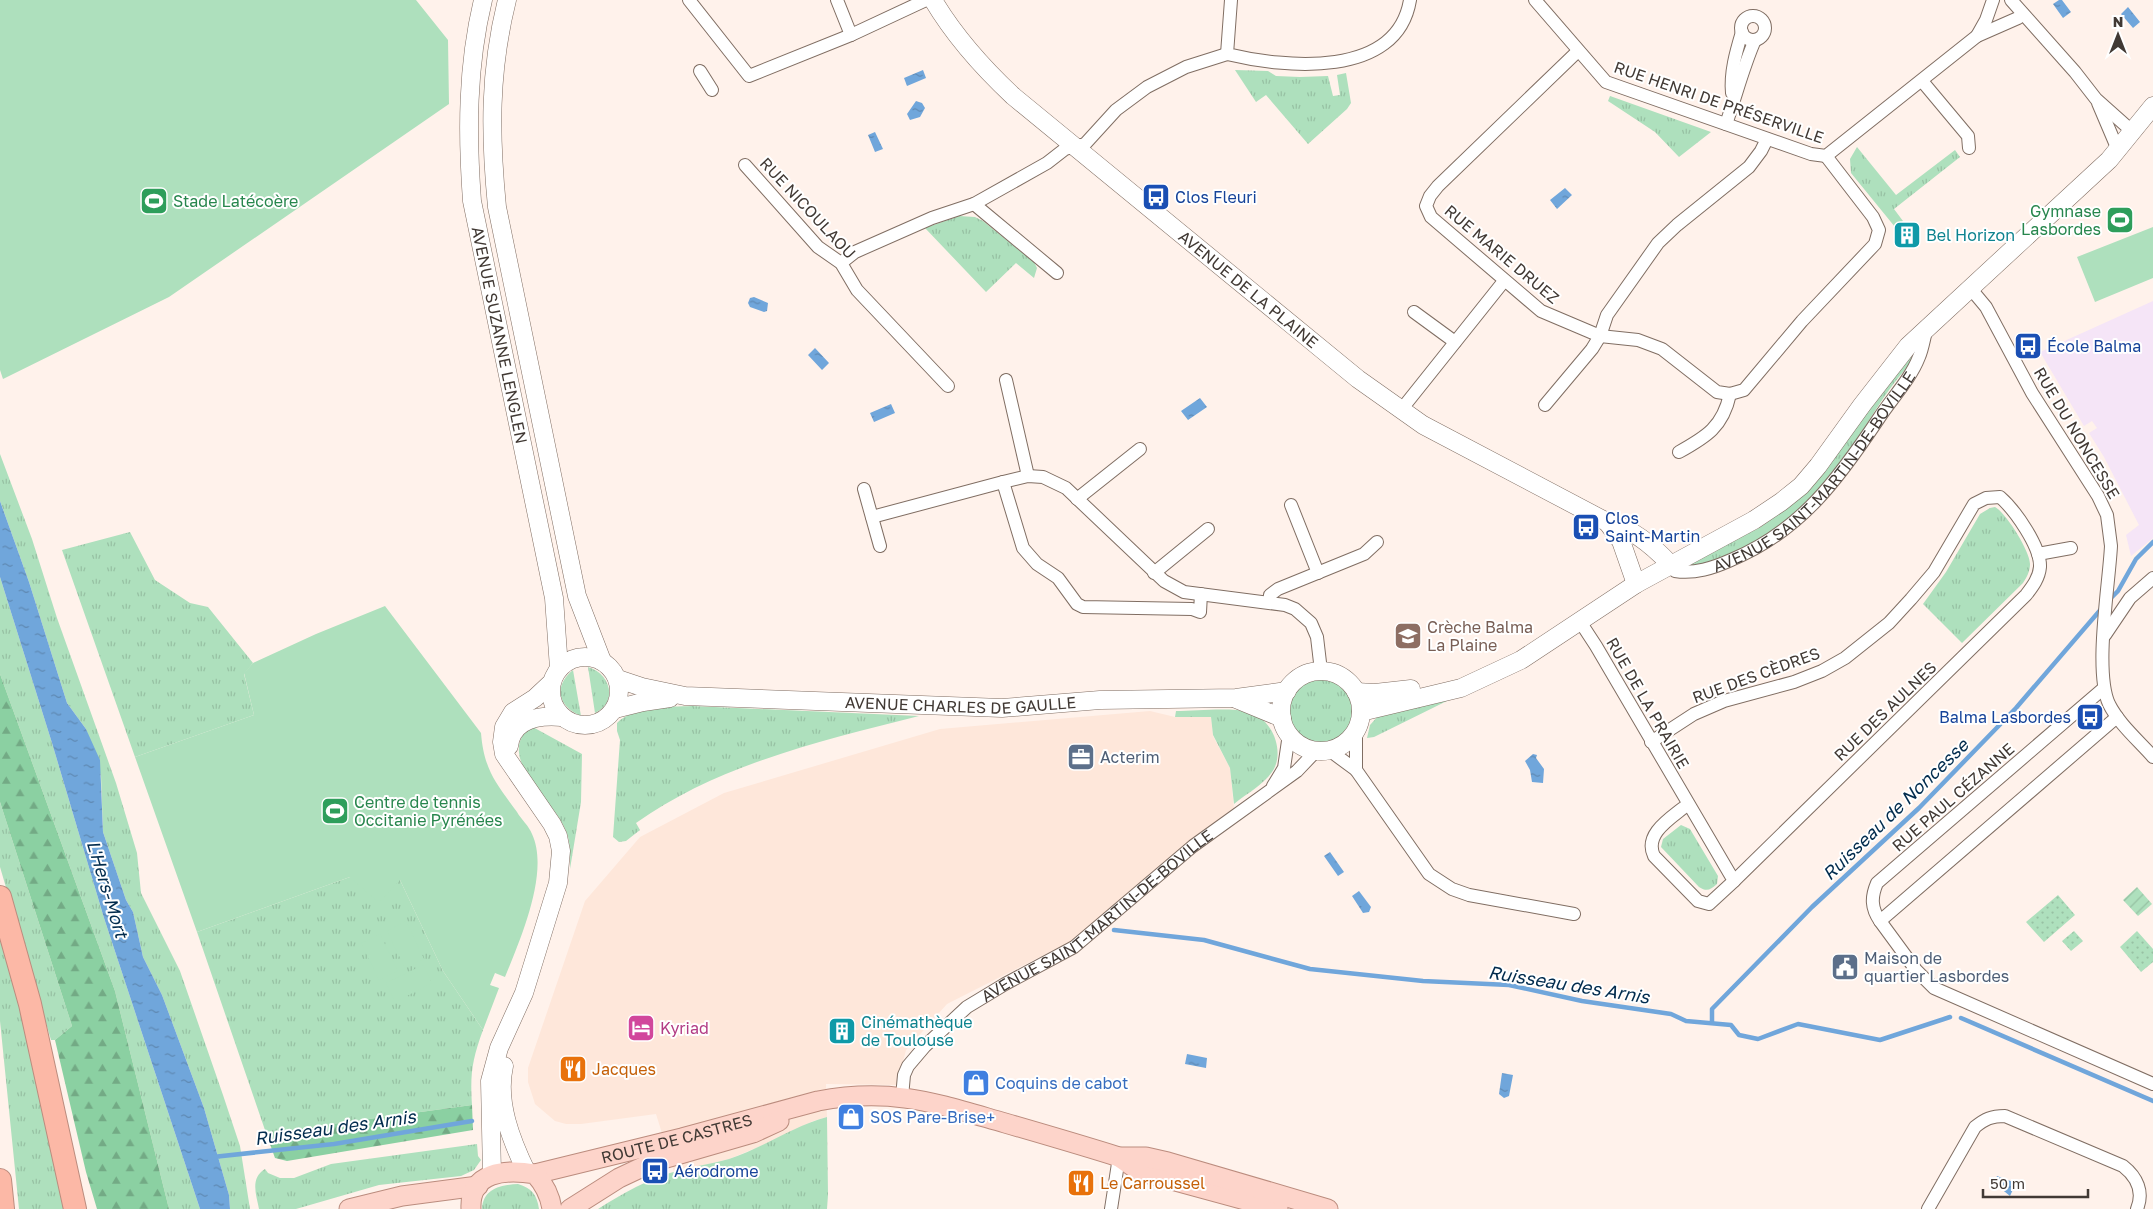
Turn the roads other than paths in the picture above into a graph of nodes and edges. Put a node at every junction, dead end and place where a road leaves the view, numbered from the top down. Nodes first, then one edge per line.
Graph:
1 (483, 0) edge
2 (507, 0) edge
3 (689, 0) edge
4 (837, 0) edge
5 (926, 0) edge
6 (933, 0) edge
7 (1231, 0) edge
8 (1410, 0) edge
9 (1535, 0) edge
10 (1993, 0) edge
11 (2011, 0) edge
12 (2023, 14) junction
13 (1742, 32) junction
14 (851, 35) junction
15 (1977, 36) junction
16 (1755, 40) junction
17 (1578, 51) junction
18 (1227, 54) junction
19 (700, 71) dead end
20 (1922, 80) junction
21 (712, 90) dead end
22 (2096, 98) junction
23 (1733, 101) junction
24 (2153, 106) edge
25 (1726, 124) junction
26 (2133, 132) junction
27 (1767, 139) junction
28 (1075, 147) junction
29 (1969, 148) dead end
30 (2118, 150) junction
31 (1826, 156) junction
32 (745, 165) dead end
33 (974, 204) junction
34 (840, 263) junction
35 (1057, 272) dead end
36 (1504, 281) junction
37 (1971, 289) junction
38 (1414, 312) dead end
39 (1927, 328) junction
40 (1600, 336) junction
41 (1456, 342) junction
42 (1006, 380) dead end
43 (948, 386) dead end
44 (1730, 394) junction
45 (1546, 405) dead end
46 (1401, 410) junction
47 (1140, 449) dead end
48 (1679, 452) dead end
49 (1028, 476) junction
50 (1003, 482) junction
51 (864, 489) dead end
52 (1077, 499) junction
53 (1291, 505) dead end
54 (872, 516) junction
55 (1607, 522) junction
56 (1208, 529) dead end
57 (1378, 542) dead end
58 (880, 546) dead end
59 (2071, 548) dead end
60 (2038, 554) junction
61 (1670, 564) junction
62 (1154, 572) junction
63 (1318, 572) junction
64 (2153, 578) edge
65 (1636, 584) junction
66 (1201, 594) junction
67 (1269, 602) junction
68 (1579, 620) junction
69 (2104, 633) junction
70 (602, 661) junction
71 (1321, 671) junction
72 (555, 676) junction
73 (618, 679) junction
74 (2104, 688) junction
75 (1287, 691) junction
76 (1356, 692) junction
77 (652, 695) junction
78 (1236, 698) junction
79 (615, 709) junction
80 (1361, 712) junction
81 (562, 716) junction
82 (2117, 716) junction
83 (1282, 718) junction
84 (1356, 729) junction
85 (1289, 734) junction
86 (1651, 742) junction
87 (1323, 750) junction
88 (2153, 757) edge
89 (512, 767) junction
90 (1356, 770) junction
91 (1271, 789) junction
92 (1688, 804) junction
93 (1734, 881) junction
94 (0, 897) edge
95 (1574, 914) dead end
96 (1880, 921) junction
97 (522, 998) junction
98 (2153, 1084) edge
99 (902, 1097) junction
100 (818, 1102) junction
101 (1119, 1157) junction
102 (530, 1173) junction
103 (0, 1180) edge
104 (485, 1180) junction
105 (3, 1209) edge
106 (75, 1209) edge
107 (349, 1209) edge
108 (471, 1209) edge
109 (552, 1209) edge
110 (570, 1209) edge
111 (1111, 1209) edge
112 (1278, 1209) edge
113 (1328, 1209) edge
114 (1928, 1209) edge
115 (2137, 1209) edge

1 - 72 street, AVENUE SUZANNE LENGLEN
2 - 70 street, AVENUE SUZANNE LENGLEN
3 - 14 street
4 - 14 street
5 - 14 street
6 - 28 street, AVENUE DE LA PLAINE
7 - 18 street
8 - 18 street
9 - 17 street, RUE HENRI DE PRÉSERVILLE
10 - 15 street, RUE HENRI DE PRÉSERVILLE
11 - 12 street
12 - 15 street, RUE HENRI DE PRÉSERVILLE
12 - 22 street
13 - 16 street
13 - 16 street
13 - 23 street
15 - 20 street, RUE HENRI DE PRÉSERVILLE
16 - 23 street
17 - 25 street, RUE HENRI DE PRÉSERVILLE
17 - 36 street, RUE MARIE DRUEZ
18 - 28 street
19 - 21 street
20 - 29 street
20 - 31 street, RUE HENRI DE PRÉSERVILLE
22 - 26 street
22 - 30 street
23 - 25 street
24 - 26 street, AVENUE SAINT-MARTIN-DE-BOVILLE
25 - 27 street, RUE HENRI DE PRÉSERVILLE
26 - 30 street, AVENUE SAINT-MARTIN-DE-BOVILLE
27 - 31 street, RUE HENRI DE PRÉSERVILLE
27 - 40 street
28 - 33 street
28 - 46 street, AVENUE DE LA PLAINE
30 - 37 street, AVENUE SAINT-MARTIN-DE-BOVILLE
31 - 44 street
32 - 34 street, RUE NICOULAOU
33 - 34 street
33 - 35 street
34 - 43 street, RUE NICOULAOU
36 - 40 street, RUE MARIE DRUEZ
36 - 41 street
37 - 39 street, AVENUE SAINT-MARTIN-DE-BOVILLE
37 - 69 street, RUE DU NONCESSE
38 - 41 street
39 - 61 street, AVENUE SAINT-MARTIN-DE-BOVILLE
39 - 61 street, AVENUE SAINT-MARTIN-DE-BOVILLE
40 - 44 street, RUE MARIE DRUEZ
40 - 45 street
41 - 46 street
42 - 49 street
44 - 48 street
46 - 55 street, AVENUE DE LA PLAINE
47 - 52 street
49 - 50 street
49 - 52 street
50 - 54 street
50 - 66 street
51 - 54 street
52 - 62 street
53 - 63 street
54 - 58 street
55 - 61 street, AVENUE DE LA PLAINE
55 - 65 street, AVENUE DE LA PLAINE
56 - 62 street
57 - 63 street
59 - 60 street
60 - 86 street, RUE DES CÈDRES
60 - 93 street, RUE DES AULNES
61 - 65 street, AVENUE SAINT-MARTIN-DE-BOVILLE
62 - 66 street
63 - 67 street
64 - 69 street
65 - 68 street, AVENUE SAINT-MARTIN-DE-BOVILLE
66 - 67 street
67 - 71 street
68 - 76 street, AVENUE SAINT-MARTIN-DE-BOVILLE
68 - 80 street, AVENUE SAINT-MARTIN-DE-BOVILLE
68 - 86 street, RUE DE LA PRAIRIE
69 - 74 street, RUE DU NONCESSE
70 - 72 street
70 - 73 street
71 - 75 street
71 - 76 street
72 - 81 street
72 - 89 street
73 - 77 street, AVENUE CHARLES DE GAULLE
73 - 79 street
74 - 82 street, RUE DU NONCESSE
74 - 96 street, RUE PAUL CÉZANNE
75 - 78 street, AVENUE CHARLES DE GAULLE
75 - 83 street
76 - 80 street
77 - 78 street, AVENUE CHARLES DE GAULLE
77 - 79 street, AVENUE CHARLES DE GAULLE
78 - 83 street, AVENUE CHARLES DE GAULLE
79 - 81 street
80 - 84 street
81 - 89 street
82 - 88 street, RUE DU NONCESSE
82 - 96 street
83 - 85 street
84 - 87 street
84 - 90 street
85 - 87 street
85 - 91 street, AVENUE SAINT-MARTIN-DE-BOVILLE
86 - 92 street, RUE DE LA PRAIRIE
87 - 90 street
87 - 91 street, AVENUE SAINT-MARTIN-DE-BOVILLE
89 - 97 street
90 - 95 street
91 - 99 street, AVENUE SAINT-MARTIN-DE-BOVILLE
92 - 93 street, RUE DE LA PRAIRIE
92 - 93 street
94 - 106 highway
96 - 98 street, RUE PAUL CÉZANNE
97 - 102 street
97 - 104 street
99 - 100 main road, ROUTE DE CASTRES
99 - 101 main road, ROUTE DE CASTRES
100 - 102 main road, ROUTE DE CASTRES
100 - 110 main road, ROUTE DE CASTRES
101 - 111 street
101 - 112 main road, ROUTE DE CASTRES
101 - 113 main road, ROUTE DE CASTRES
102 - 104 main road, ROUTE DE CASTRES
102 - 109 main road
103 - 105 highway
104 - 107 main road
104 - 108 main road
114 - 115 street

